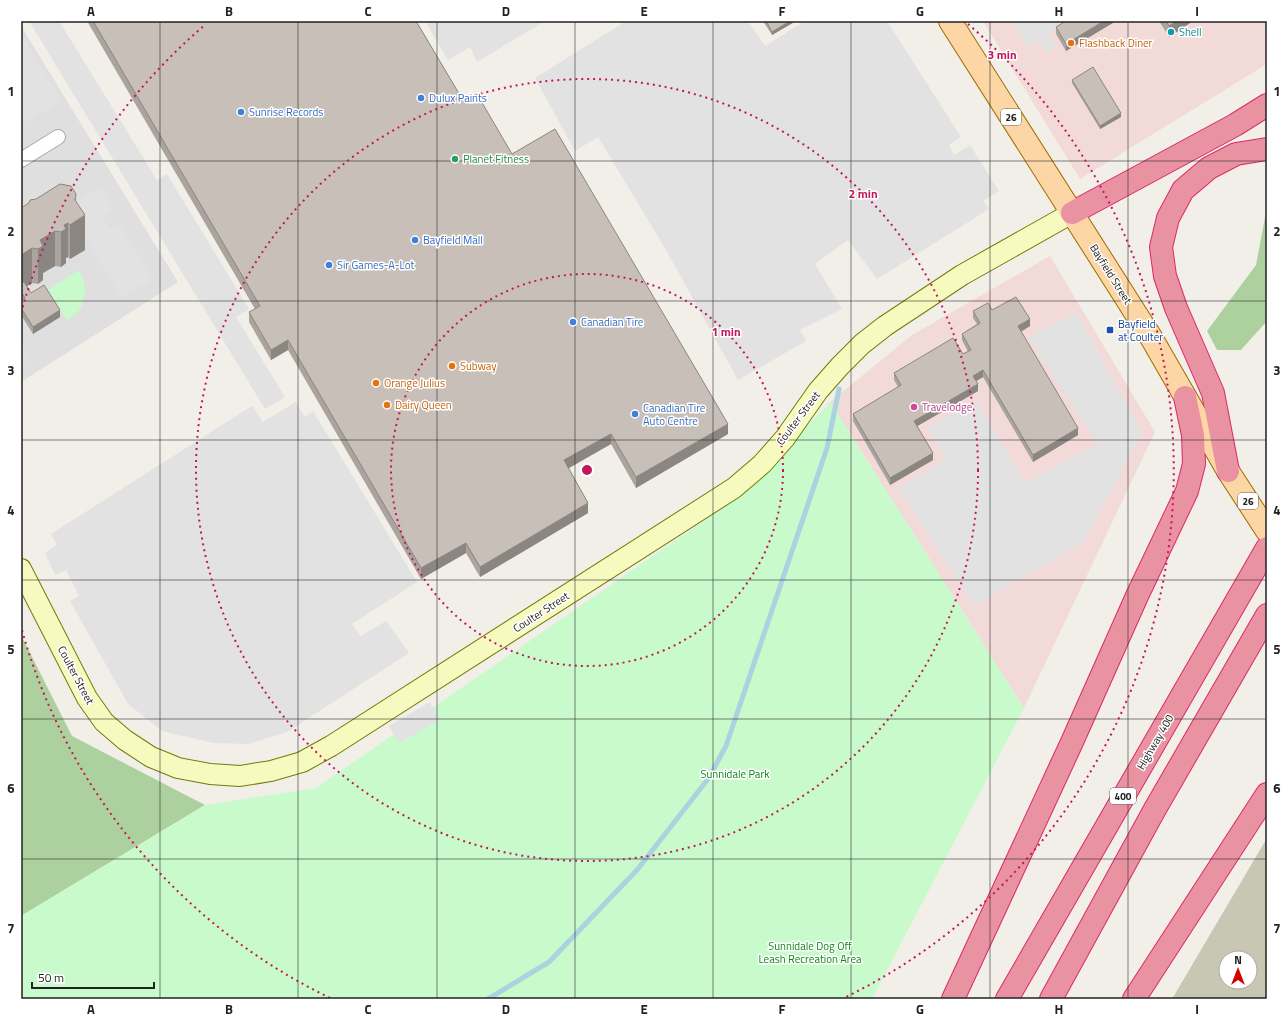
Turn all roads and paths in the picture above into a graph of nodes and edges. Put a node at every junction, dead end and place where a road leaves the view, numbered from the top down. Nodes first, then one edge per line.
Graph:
1 (950, 21) edge
2 (1267, 105) edge
3 (58, 137) dead end
4 (1267, 149) edge
5 (21, 160) edge
6 (1072, 212) junction
7 (1185, 397) junction
8 (1228, 470) junction
9 (1267, 531) edge
10 (1267, 548) edge
11 (21, 569) edge
12 (1267, 615) edge
13 (1267, 794) edge
14 (953, 999) edge
15 (1007, 999) edge
16 (1050, 999) edge
17 (1134, 999) edge

1 - 6 main road, Bayfield Street / 26
2 - 6 highway
3 - 5 street
4 - 8 highway
6 - 7 main road, Bayfield Street / 26
6 - 11 street, Coulter Street
7 - 8 main road, Bayfield Street / 26
7 - 14 highway
8 - 9 main road, Bayfield Street / 26
10 - 15 highway, Highway 400 / 400
12 - 16 highway
13 - 17 highway

